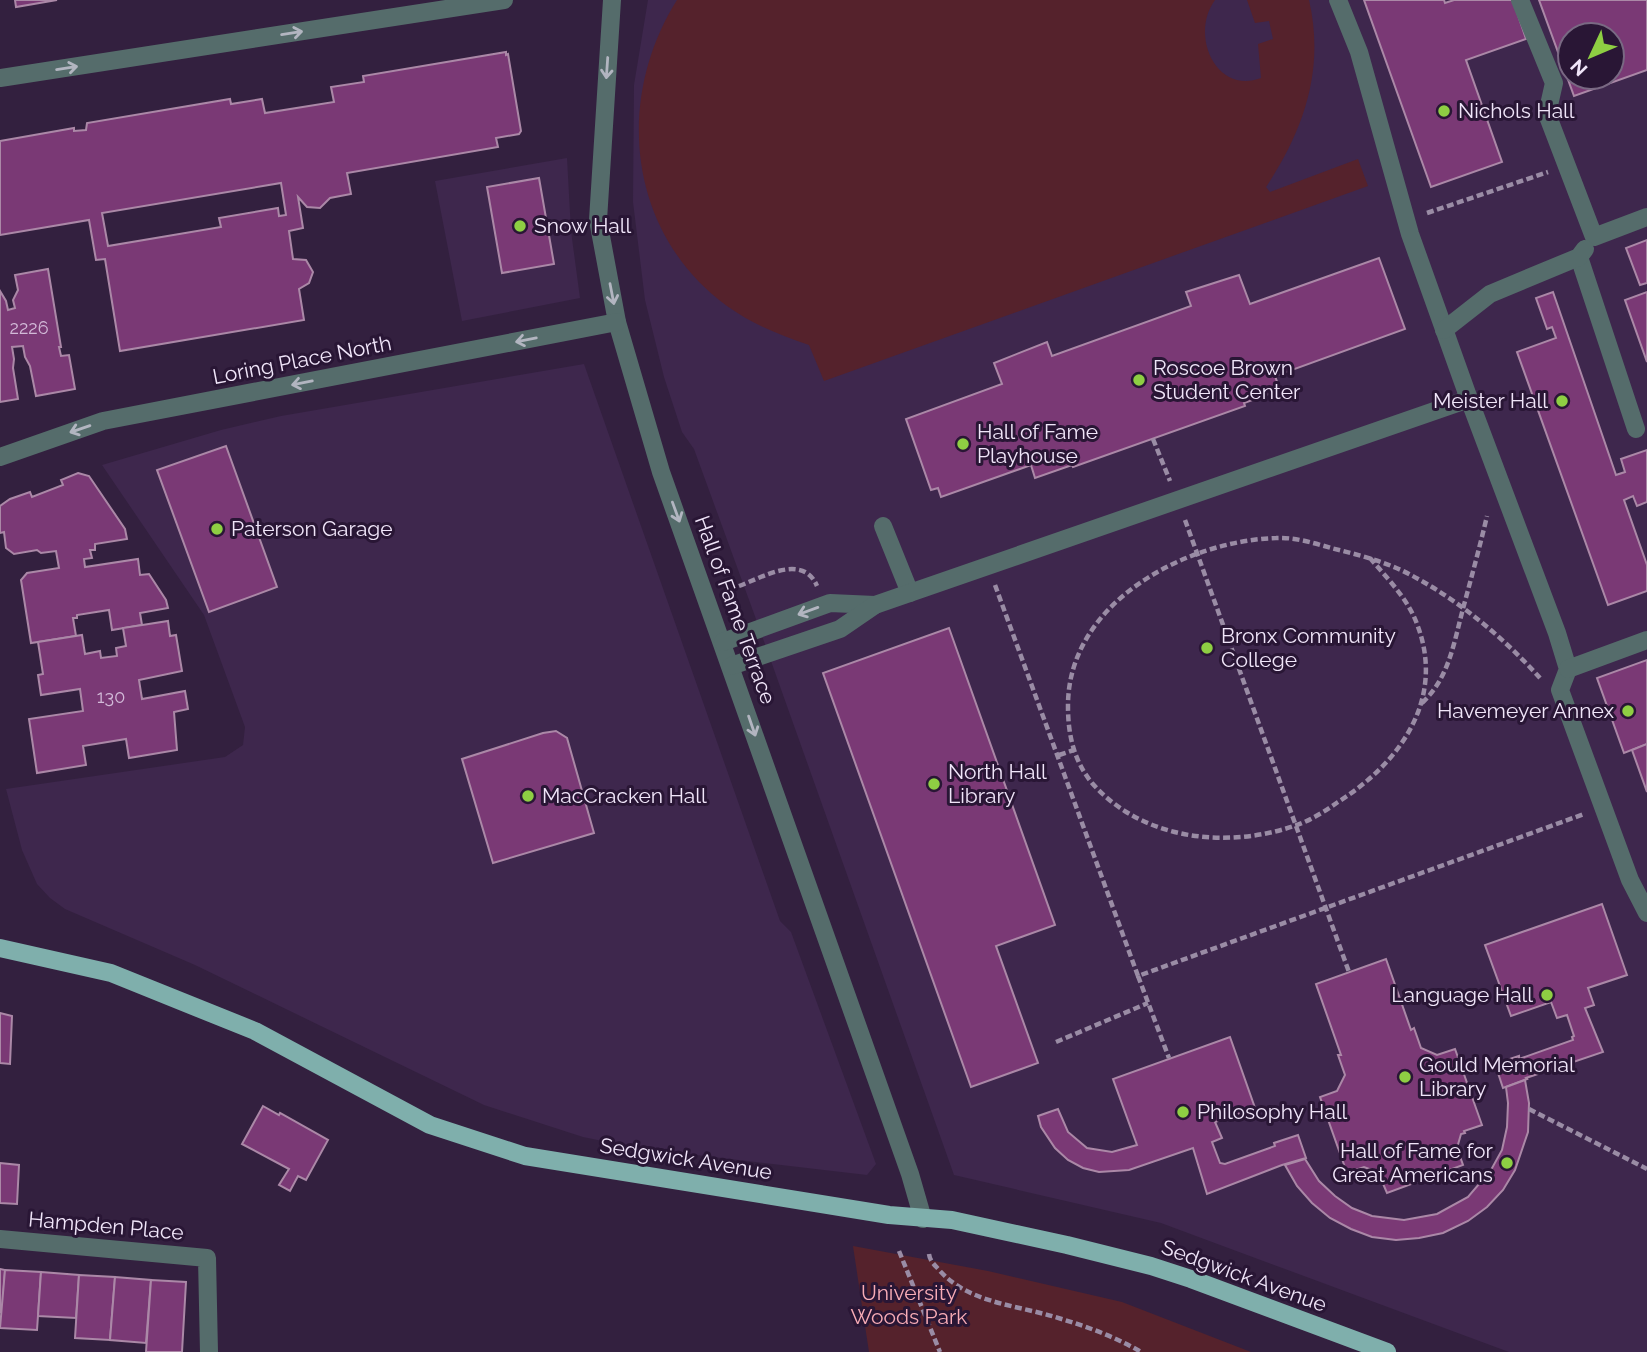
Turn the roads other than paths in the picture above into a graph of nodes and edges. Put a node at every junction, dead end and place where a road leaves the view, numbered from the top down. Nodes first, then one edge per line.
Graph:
1 (504, 0) edge
2 (612, 0) edge
3 (1338, 0) edge
4 (1520, 0) edge
5 (0, 78) edge
6 (1647, 218) edge
7 (1594, 237) junction
8 (1579, 257) junction
9 (617, 322) junction
10 (1444, 330) junction
11 (1469, 399) junction
12 (1636, 429) dead end
13 (0, 457) edge
14 (883, 526) dead end
15 (910, 593) junction
16 (875, 606) junction
17 (1647, 640) edge
18 (723, 642) junction
19 (731, 666) junction
20 (1568, 669) junction
21 (1638, 881) edge
22 (1647, 913) edge
23 (0, 948) edge
24 (923, 1219) junction
25 (0, 1239) edge
26 (209, 1352) edge
27 (1387, 1352) edge

5 -> 1 street
2 -> 9 street, Hall of Fame Terrace
3 - 10 street
4 - 7 street
6 - 7 street
7 - 8 street
8 - 10 street
8 - 12 street
9 -> 13 street, Loring Place North
9 -> 18 street, Hall of Fame Terrace
10 - 11 street
11 - 15 street
11 - 20 street
14 - 15 street
15 - 16 street
16 -> 18 street
16 - 19 street
17 - 20 street
18 - 19 street, Hall of Fame Terrace
19 -> 24 street, Hall of Fame Terrace
20 - 21 street
21 - 22 street
23 - 24 main road, Sedgwick Avenue
24 - 27 main road, Sedgwick Avenue
25 - 26 street, Hampden Place

